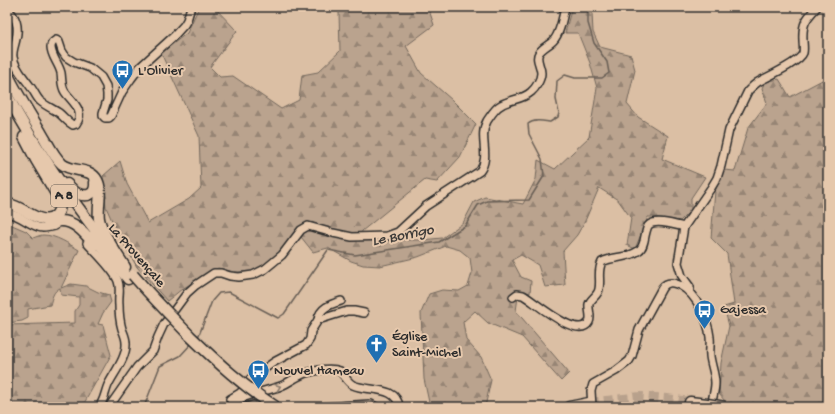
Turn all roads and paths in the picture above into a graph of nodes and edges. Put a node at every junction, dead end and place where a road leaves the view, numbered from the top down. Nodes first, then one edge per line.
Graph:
1 (191, 7) edge
2 (565, 7) edge
3 (817, 7) edge
4 (7, 9) edge
5 (7, 73) edge
6 (7, 95) edge
7 (7, 108) edge
8 (24, 137) junction
9 (47, 161) junction
10 (90, 173) junction
11 (7, 204) edge
12 (7, 214) edge
13 (684, 227) junction
14 (122, 267) junction
15 (130, 277) junction
16 (689, 292) junction
17 (513, 297) dead end
18 (341, 301) dead end
19 (364, 313) dead end
20 (318, 320) junction
21 (690, 402) tunnel mouth
22 (590, 405) edge
23 (709, 405) edge
24 (228, 406) edge
25 (98, 407) edge
26 (109, 407) edge
27 (218, 407) edge
28 (246, 407) edge
29 (258, 407) edge
30 (264, 407) edge
31 (276, 407) edge
32 (322, 407) edge
33 (376, 407) edge
34 (399, 407) edge
35 (569, 407) edge
36 (725, 407) edge

1 - 4 street
2 - 26 street
3 - 13 street
5 - 10 highway
6 - 9 highway, La Provençale / A 8
7 - 8 highway, La Provençale / A 8
8 - 11 highway
8 - 14 highway, La Provençale / A 8
9 - 10 highway
9 - 14 highway, La Provençale / A 8
10 - 14 highway
11 - 14 highway
12 - 25 street
13 - 16 street
13 - 17 street
14 - 15 highway, La Provençale / A 8
15 - 30 highway, La Provençale / A 8
15 - 31 highway, La Provençale / A 8, bridge
16 - 22 street
16 - 23 street
18 - 20 street
19 - 20 street
20 - 24 street
21 - 23 highway
22 - 35 highway
23 - 36 highway, bridge
24 - 27 street
24 -> 34 street
28 - 29 street
32 - 33 street

